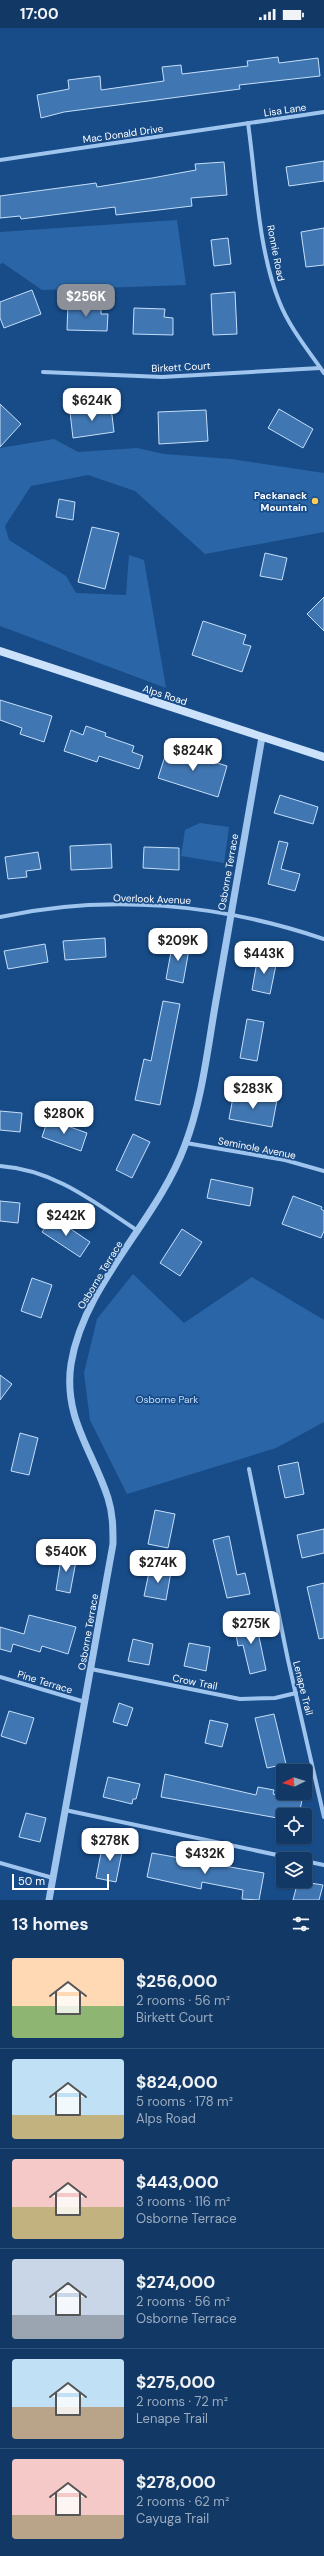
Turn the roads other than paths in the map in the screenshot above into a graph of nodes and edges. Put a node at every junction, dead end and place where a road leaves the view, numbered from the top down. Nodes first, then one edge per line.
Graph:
1 (324, 112) edge
2 (248, 123) junction
3 (0, 160) edge
4 (320, 368) junction
5 (43, 372) dead end
6 (324, 373) edge
7 (0, 651) edge
8 (262, 737) junction
9 (324, 757) edge
10 (231, 914) junction
11 (0, 917) edge
12 (324, 939) edge
13 (186, 1143) junction
14 (0, 1166) edge
15 (324, 1171) edge
16 (139, 1232) junction
17 (249, 1469) dead end
18 (91, 1669) junction
19 (0, 1677) edge
20 (296, 1693) junction
21 (85, 1702) junction
22 (65, 1810) junction
23 (324, 1816) edge
24 (276, 1855) edge
25 (312, 1862) edge
26 (0, 1863) edge
27 (324, 1865) edge
28 (53, 1878) junction
29 (49, 1900) edge

1 - 2 street, Lisa Lane
2 - 3 street, Mac Donald Drive
2 - 4 street, Ronnie Road
4 - 5 street, Birkett Court
4 - 6 street, Ronnie Road
7 - 8 main road, Alps Road
8 - 9 main road, Alps Road
8 - 10 street, Osborne Terrace
10 - 11 street, Overlook Avenue
10 - 12 street, Overlook Avenue
10 - 13 street, Osborne Terrace
13 - 15 street, Seminole Avenue
13 - 16 street, Osborne Terrace
14 - 16 street
16 - 18 street, Osborne Terrace
17 - 20 street, Lenape Trail
18 - 20 street, Crow Trail
18 - 21 street, Osborne Terrace
19 - 21 street, Pine Terrace
20 - 23 street, Lenape Trail
21 - 22 street, Osborne Terrace
22 - 24 street
22 - 28 street, Osborne Terrace
25 - 27 street
26 - 28 street
28 - 29 street, Osborne Terrace

